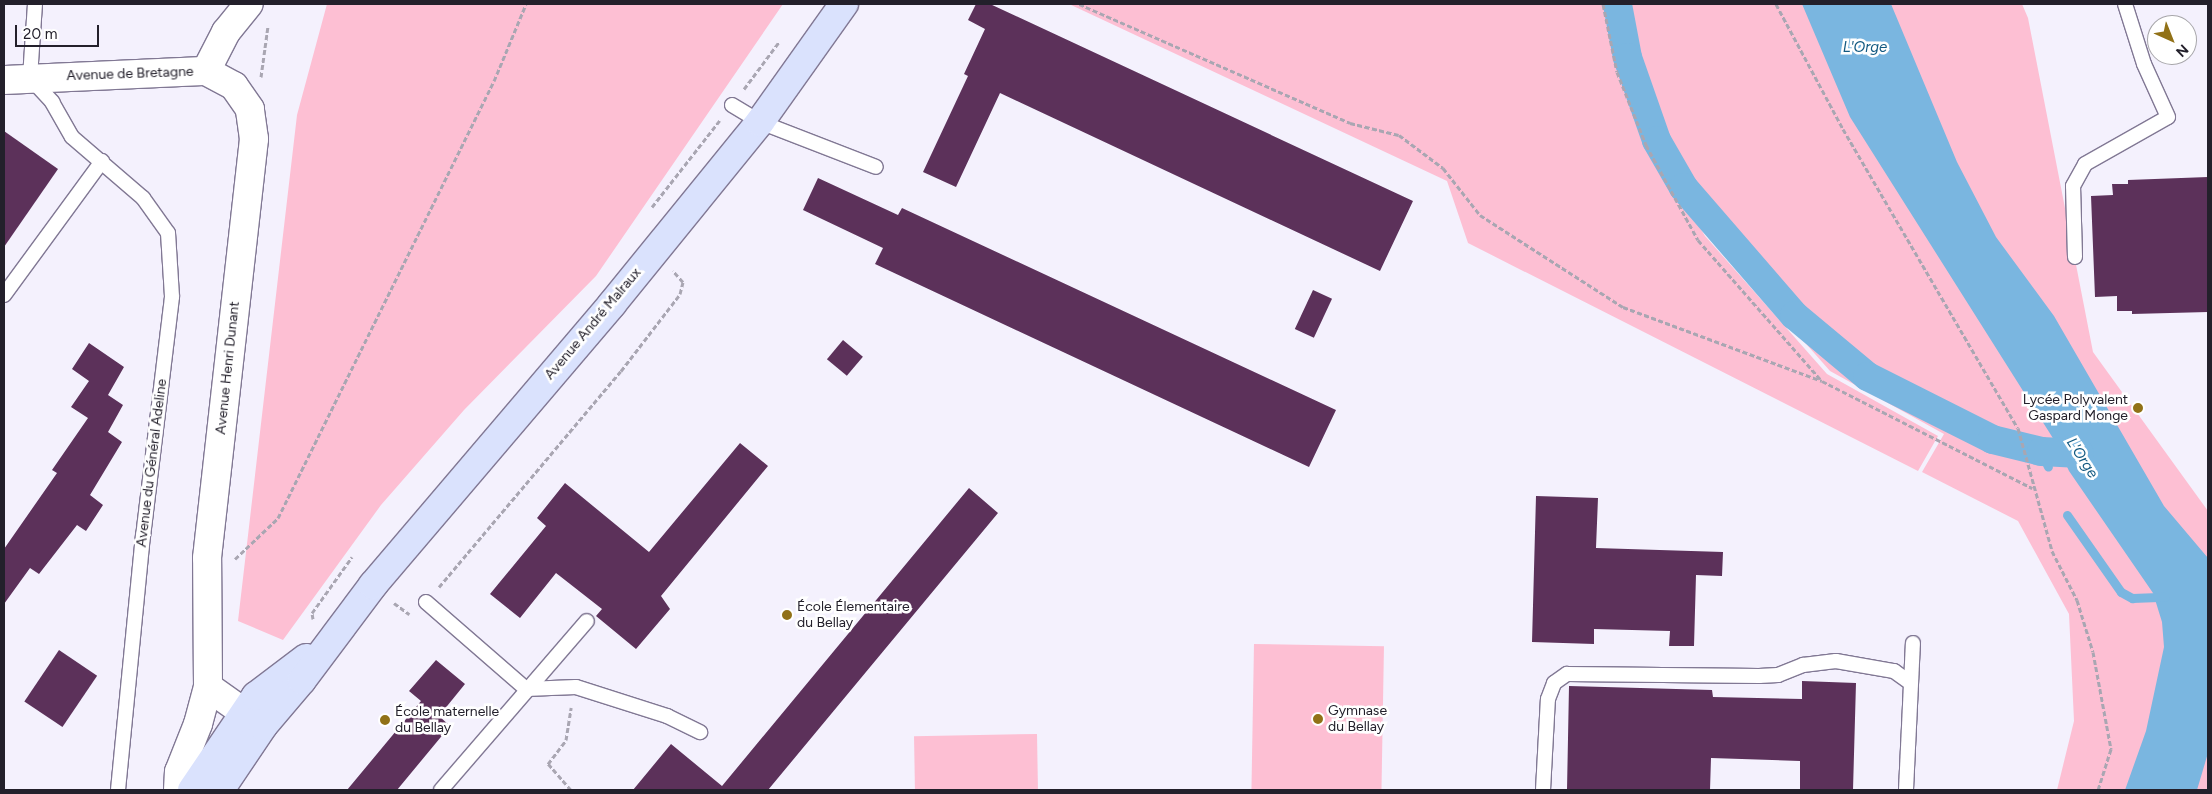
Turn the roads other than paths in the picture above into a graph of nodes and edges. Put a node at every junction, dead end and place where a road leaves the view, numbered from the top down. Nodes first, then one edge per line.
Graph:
1 (35, 4) edge
2 (250, 4) edge
3 (844, 4) edge
4 (2125, 4) edge
5 (206, 71) junction
6 (17, 79) edge
7 (732, 105) dead end
8 (760, 122) junction
9 (102, 161) junction
10 (876, 167) dead end
11 (2075, 257) dead end
12 (4, 294) edge
13 (426, 602) road end
14 (587, 621) dead end
15 (1913, 643) dead end
16 (1909, 682) junction
17 (208, 687) junction
18 (526, 689) junction
19 (253, 720) junction
20 (700, 732) dead end
21 (118, 790) edge
22 (178, 790) edge
23 (192, 790) edge
24 (220, 790) edge
25 (441, 790) edge
26 (1543, 790) edge
27 (1906, 790) edge

1 - 6 lane
2 - 5 street, Avenue de Bretagne
3 - 8 main road, Avenue André Malraux
4 - 11 lane
5 - 6 street, Avenue de Bretagne
5 - 17 street, Avenue Henri Dunant
6 - 9 lane, Avenue du Général Adeline
7 - 8 lane
8 - 10 lane
8 - 19 main road, Avenue André Malraux
9 - 12 lane
9 - 21 lane, Avenue du Général Adeline
13 - 18 lane
14 - 18 lane
15 - 16 lane
16 - 26 lane
16 - 27 lane
17 - 19 street
17 - 22 street, Avenue Henri Dunant
18 - 20 lane
18 - 25 lane
19 - 23 main road
19 - 24 main road

